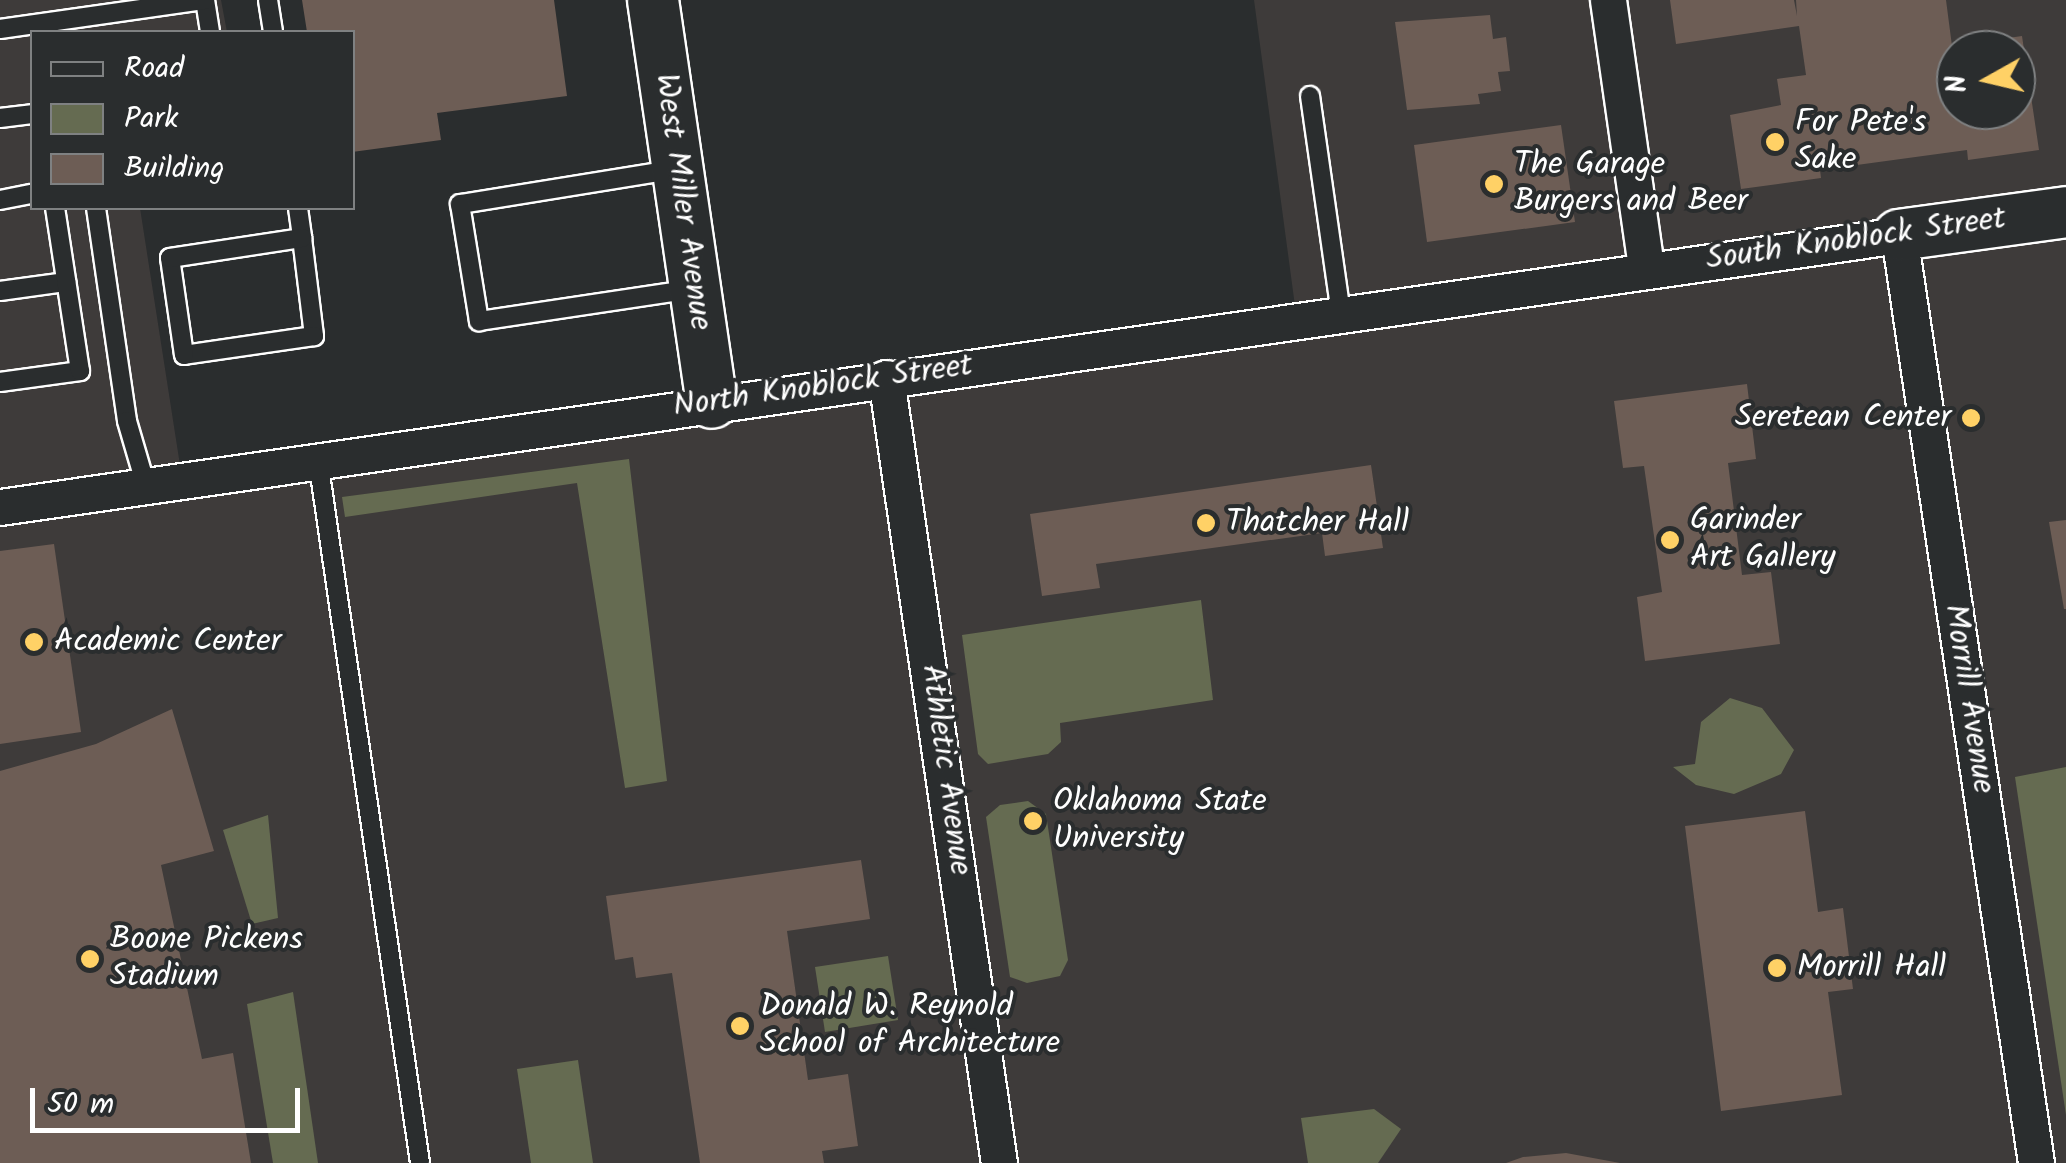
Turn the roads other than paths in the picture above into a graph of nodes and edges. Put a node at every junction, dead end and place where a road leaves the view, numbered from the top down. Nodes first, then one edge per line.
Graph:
1 (205, 0) edge
2 (268, 0) edge
3 (653, 0) edge
4 (1608, 0) edge
5 (0, 29) edge
6 (210, 30) edge
7 (273, 30) edge
8 (1310, 96) dead end
9 (30, 114) edge
10 (0, 118) edge
11 (677, 169) junction
12 (30, 194) edge
13 (0, 200) edge
14 (56, 210) edge
15 (96, 210) edge
16 (298, 210) edge
17 (2066, 212) edge
18 (1899, 235) junction
19 (302, 238) junction
20 (1646, 268) junction
21 (66, 282) junction
22 (695, 288) junction
23 (0, 291) edge
24 (1341, 312) junction
25 (886, 378) junction
26 (0, 382) edge
27 (712, 404) junction
28 (318, 460) junction
29 (146, 486) junction
30 (0, 507) edge
31 (420, 1163) edge
32 (1000, 1163) edge
33 (2036, 1163) edge

1 - 5 lane
1 - 6 lane
2 - 7 lane
3 - 11 street, West Miller Avenue
4 - 20 street
8 - 24 lane
9 - 10 lane
11 - 22 street, West Miller Avenue
11 - 22 lane
12 - 13 lane
14 - 21 lane
15 - 29 lane
16 - 19 lane
17 - 18 street, South Knoblock Street
18 - 20 street, South Knoblock Street
18 - 33 street, Morrill Avenue
19 - 19 lane
20 - 24 street, North Knoblock Street
21 - 23 lane
21 - 26 lane
22 - 27 street, West Miller Avenue
24 - 25 street, North Knoblock Street
25 - 27 street, North Knoblock Street
25 - 32 street, Athletic Avenue
27 - 28 street, North Knoblock Street
28 - 29 street, North Knoblock Street
28 - 31 lane
29 - 30 street, North Knoblock Street

